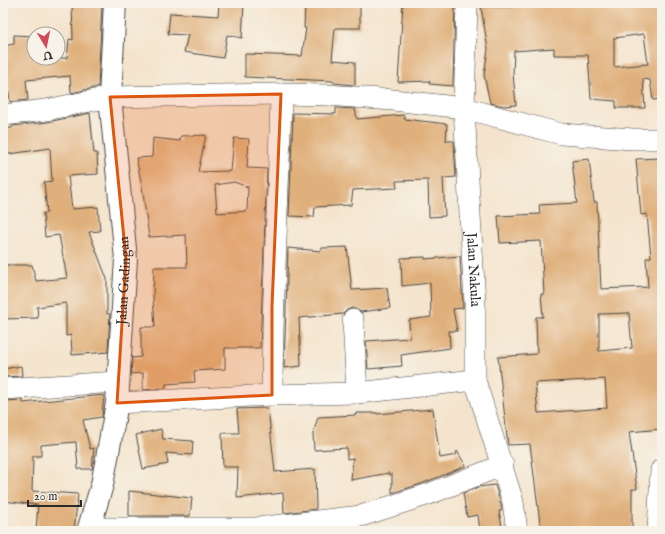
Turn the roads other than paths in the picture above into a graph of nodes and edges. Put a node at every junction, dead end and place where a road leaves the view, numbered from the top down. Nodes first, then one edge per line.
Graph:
1 (115, 3) edge
2 (467, 3) edge
3 (282, 94) junction
4 (110, 97) junction
5 (464, 108) junction
6 (3, 115) edge
7 (662, 139) edge
8 (353, 320) dead end
9 (475, 380) junction
10 (3, 389) edge
11 (117, 393) junction
12 (357, 393) junction
13 (272, 395) junction
14 (502, 465) junction
15 (662, 470) edge
16 (89, 530) edge
17 (517, 531) edge
18 (658, 531) edge

1 - 4 street, Jalan Gadingan
2 - 5 street, Jalan Nakula
3 - 4 street
3 - 5 street
3 - 13 street
4 - 6 street
4 - 11 street, Jalan Gadingan
5 - 7 street
5 - 9 street, Jalan Nakula
8 - 12 street
9 - 12 street
9 - 14 street, Jalan Nakula
10 - 11 street
11 - 13 street
11 - 16 street, Jalan Gadingan
12 - 13 street
14 - 16 street
14 - 17 street, Jalan Nakula
15 - 18 street

